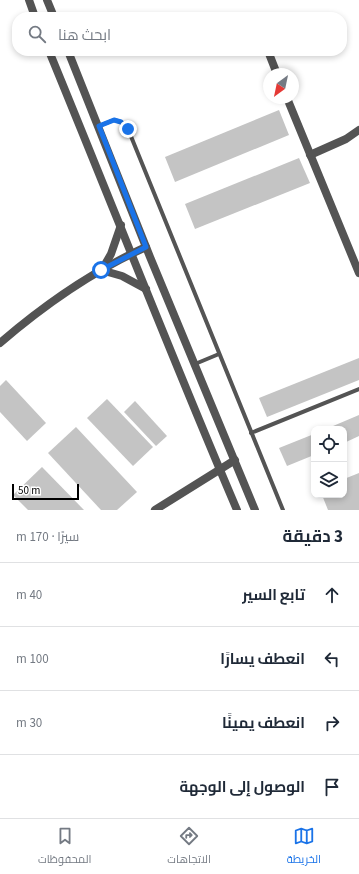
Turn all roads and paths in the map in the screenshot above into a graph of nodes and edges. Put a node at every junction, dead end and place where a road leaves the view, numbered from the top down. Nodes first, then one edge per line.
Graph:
1 (28, 0) edge
2 (47, 0) edge
3 (34, 12) edge
4 (52, 12) edge
5 (51, 56) edge
6 (70, 56) edge
7 (270, 56) edge
8 (275, 68) edge
9 (289, 104) edge
10 (99, 126) junction
11 (359, 130) edge
12 (310, 155) junction
13 (121, 225) junction
14 (146, 247) junction
15 (132, 254) junction
16 (102, 269) junction
17 (359, 273) edge
18 (146, 289) junction
19 (0, 343) edge
20 (219, 354) junction
21 (195, 364) junction
22 (359, 389) edge
23 (251, 433) junction
24 (235, 460) junction
25 (219, 470) junction
26 (155, 510) edge
27 (237, 510) edge
28 (256, 510) edge
29 (284, 510) edge

1 - 3 street
2 - 4 street
5 - 13 street
6 - 10 street
7 - 8 street
9 - 12 street
10 - 14 street
10 - 20 lane
11 - 12 street
12 - 17 street
13 - 15 street
13 - 16 street
14 - 15 street
14 - 21 street
15 - 16 street
15 - 18 street
16 - 18 street
16 - 19 street
18 - 25 street
20 - 21 lane
20 - 23 lane
21 - 24 street
22 - 23 lane
23 - 29 lane
24 - 25 street
24 - 28 street
25 - 26 street
25 - 27 street

